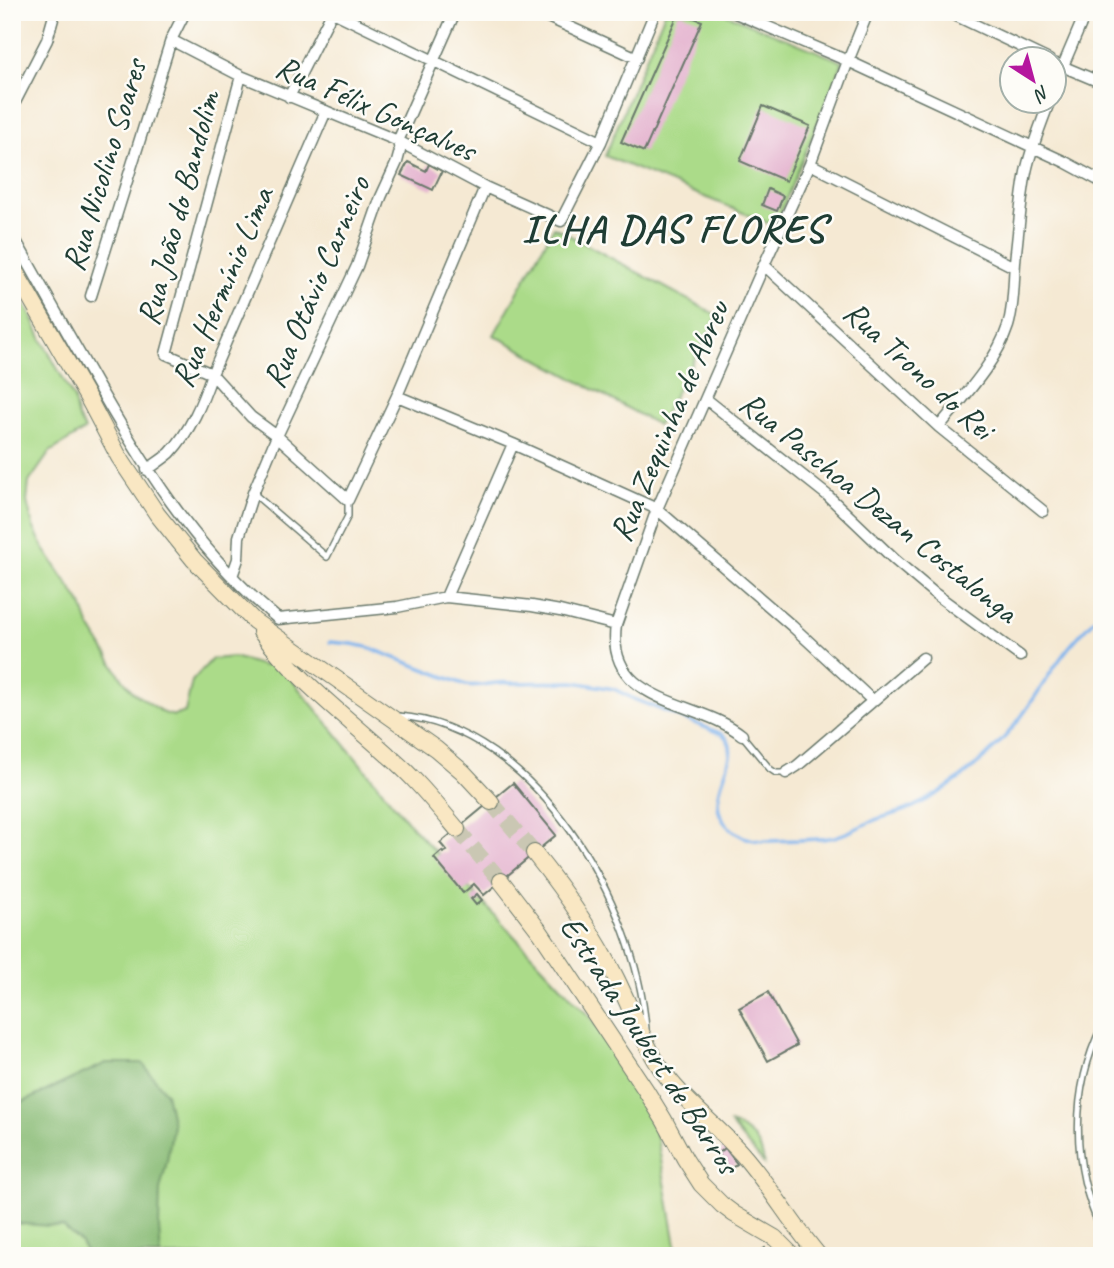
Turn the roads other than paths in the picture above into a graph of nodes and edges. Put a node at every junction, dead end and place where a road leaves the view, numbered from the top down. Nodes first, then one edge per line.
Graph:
1 (55, 12) edge
2 (185, 12) edge
3 (332, 12) edge
4 (455, 12) edge
5 (537, 12) edge
6 (655, 12) edge
7 (733, 12) edge
8 (868, 12) edge
9 (948, 12) edge
10 (1086, 12) edge
11 (171, 40) junction
12 (1019, 46) edge
13 (1068, 46) edge
14 (637, 58) junction
15 (433, 61) junction
16 (848, 61) junction
17 (1068, 68) edge
18 (241, 76) junction
19 (1102, 83) edge
20 (289, 97) junction
21 (12, 108) edge
22 (326, 111) junction
23 (1044, 116) edge
24 (398, 141) junction
25 (601, 142) junction
26 (1033, 147) junction
27 (810, 164) junction
28 (1102, 181) edge
29 (485, 187) junction
30 (12, 234) edge
31 (764, 264) junction
32 (12, 266) edge
33 (1014, 267) junction
34 (91, 296) dead end
35 (212, 374) junction
36 (397, 396) junction
37 (706, 399) junction
38 (939, 427) junction
39 (277, 436) junction
40 (513, 444) junction
41 (147, 470) junction
42 (253, 493) junction
43 (348, 500) junction
44 (657, 509) junction
45 (1043, 511) dead end
46 (232, 576) junction
47 (446, 597) junction
48 (254, 621) junction
49 (616, 625) junction
50 (1020, 656) dead end
51 (923, 657) dead end
52 (873, 701) junction
53 (387, 715) junction
54 (743, 735) joint
55 (786, 772) joint
56 (491, 802) tunnel mouth
57 (457, 829) tunnel mouth
58 (534, 853) tunnel mouth
59 (501, 881) tunnel mouth
60 (1102, 1026) edge
61 (646, 1042) junction
62 (1102, 1232) edge
63 (793, 1256) edge
64 (819, 1256) edge

1 - 21 street
2 - 11 street, Rua Nicolino Soares
3 - 15 street
3 - 20 street
4 - 15 street, Rua Otávio Carneiro
5 - 14 street
6 - 14 street
7 - 16 street
8 - 16 street, Rua Zequinha de Abreu
9 - 12 street
10 - 13 street
11 - 18 street, Rua Félix Gonçalves
11 - 34 street, Rua Nicolino Soares
14 - 25 street
15 - 24 street, Rua Otávio Carneiro
15 - 25 street
16 - 26 street
16 - 27 street, Rua Zequinha de Abreu
17 - 19 street
18 - 20 street, Rua Félix Gonçalves
18 - 35 street, Rua João do Bandolim
20 - 22 street, Rua Félix Gonçalves
22 - 24 street, Rua Félix Gonçalves
22 - 35 street, Rua Hermínio Lima
23 - 26 street
24 - 29 street, Rua Félix Gonçalves
24 - 39 street, Rua Otávio Carneiro
25 - 29 street, Rua Félix Gonçalves
26 - 28 street
26 - 33 street
27 - 31 street, Rua Zequinha de Abreu
27 - 33 street
29 - 36 street
30 - 41 street
31 - 37 street, Rua Zequinha de Abreu
31 - 38 street, Rua Trono do Rei
32 - 48 main road
33 - 38 street
35 - 39 street
35 - 41 street, Rua Hermínio Lima
36 - 40 street
36 - 43 street
37 - 44 street, Rua Zequinha de Abreu
37 - 50 street, Rua Paschoa Dezan Costalonga
38 - 45 street, Rua Trono do Rei
39 - 42 street, Rua Otávio Carneiro
39 - 43 street
40 - 44 street
40 - 47 street
41 - 46 street
42 - 43 lane
42 - 46 street, Rua Otávio Carneiro
44 - 49 street, Rua Zequinha de Abreu
44 - 52 street
46 - 47 street
47 - 49 street
48 - 53 main road
48 - 57 main road
49 - 54 street, Rua Zequinha de Abreu
51 - 52 street
52 - 55 street
53 - 56 main road
53 - 61 lane
54 - 55 lane, Rua Zequinha de Abreu
58 - 61 main road, Estrada Joubert de Barros
59 - 63 main road, Estrada Joubert de Barros
60 - 62 lane
61 - 64 main road, Estrada Joubert de Barros

